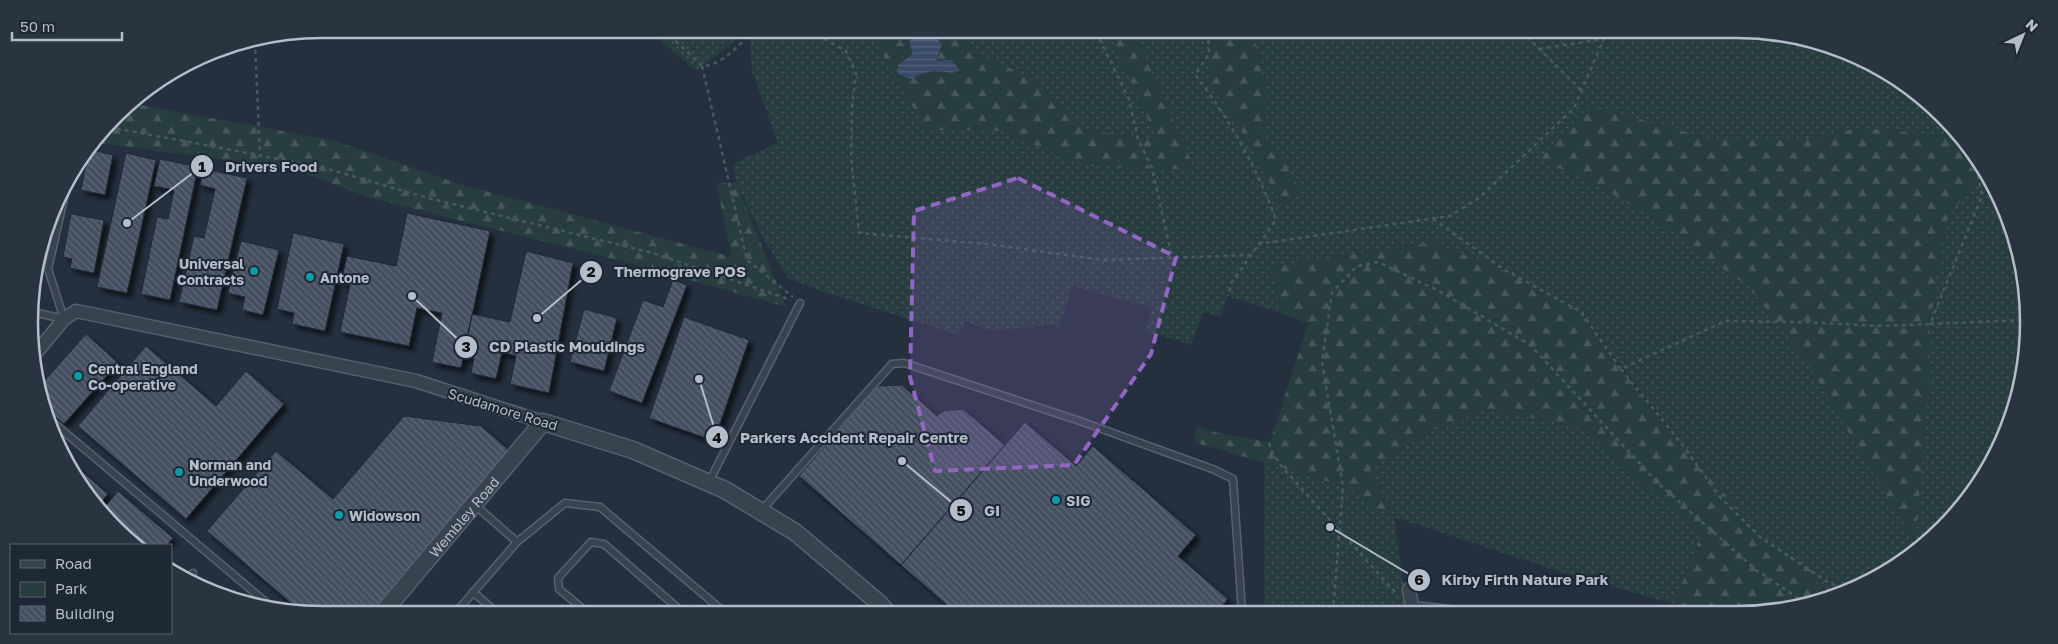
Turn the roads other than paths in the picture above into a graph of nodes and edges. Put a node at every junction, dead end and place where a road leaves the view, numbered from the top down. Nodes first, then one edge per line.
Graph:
1 (62, 206) edge
2 (800, 303) road end
3 (38, 313) edge
4 (64, 319) junction
5 (39, 349) edge
6 (543, 422) junction
7 (57, 426) edge
8 (708, 483) junction
9 (474, 504) junction
10 (761, 512) junction
11 (517, 542) junction
12 (473, 592) junction
13 (264, 601) edge
14 (1411, 601) edge
15 (388, 606) edge
16 (461, 606) edge
17 (489, 606) edge
18 (579, 606) edge
19 (675, 606) edge
20 (719, 606) edge
21 (879, 606) edge
22 (1242, 606) edge
23 (1428, 606) edge

1 - 4 lane
2 - 8 lane
3 - 4 lane
4 - 5 street
4 - 6 street, Scudamore Road
6 - 8 street, Scudamore Road
6 - 9 street, Wembley Road
7 - 13 lane
8 - 10 street, Scudamore Road
9 - 11 lane
9 - 15 street, Wembley Road
10 - 21 street, Scudamore Road
10 - 22 lane
11 - 12 lane
11 - 20 lane
12 - 16 lane
12 - 17 lane
14 - 23 street
18 - 19 lane

